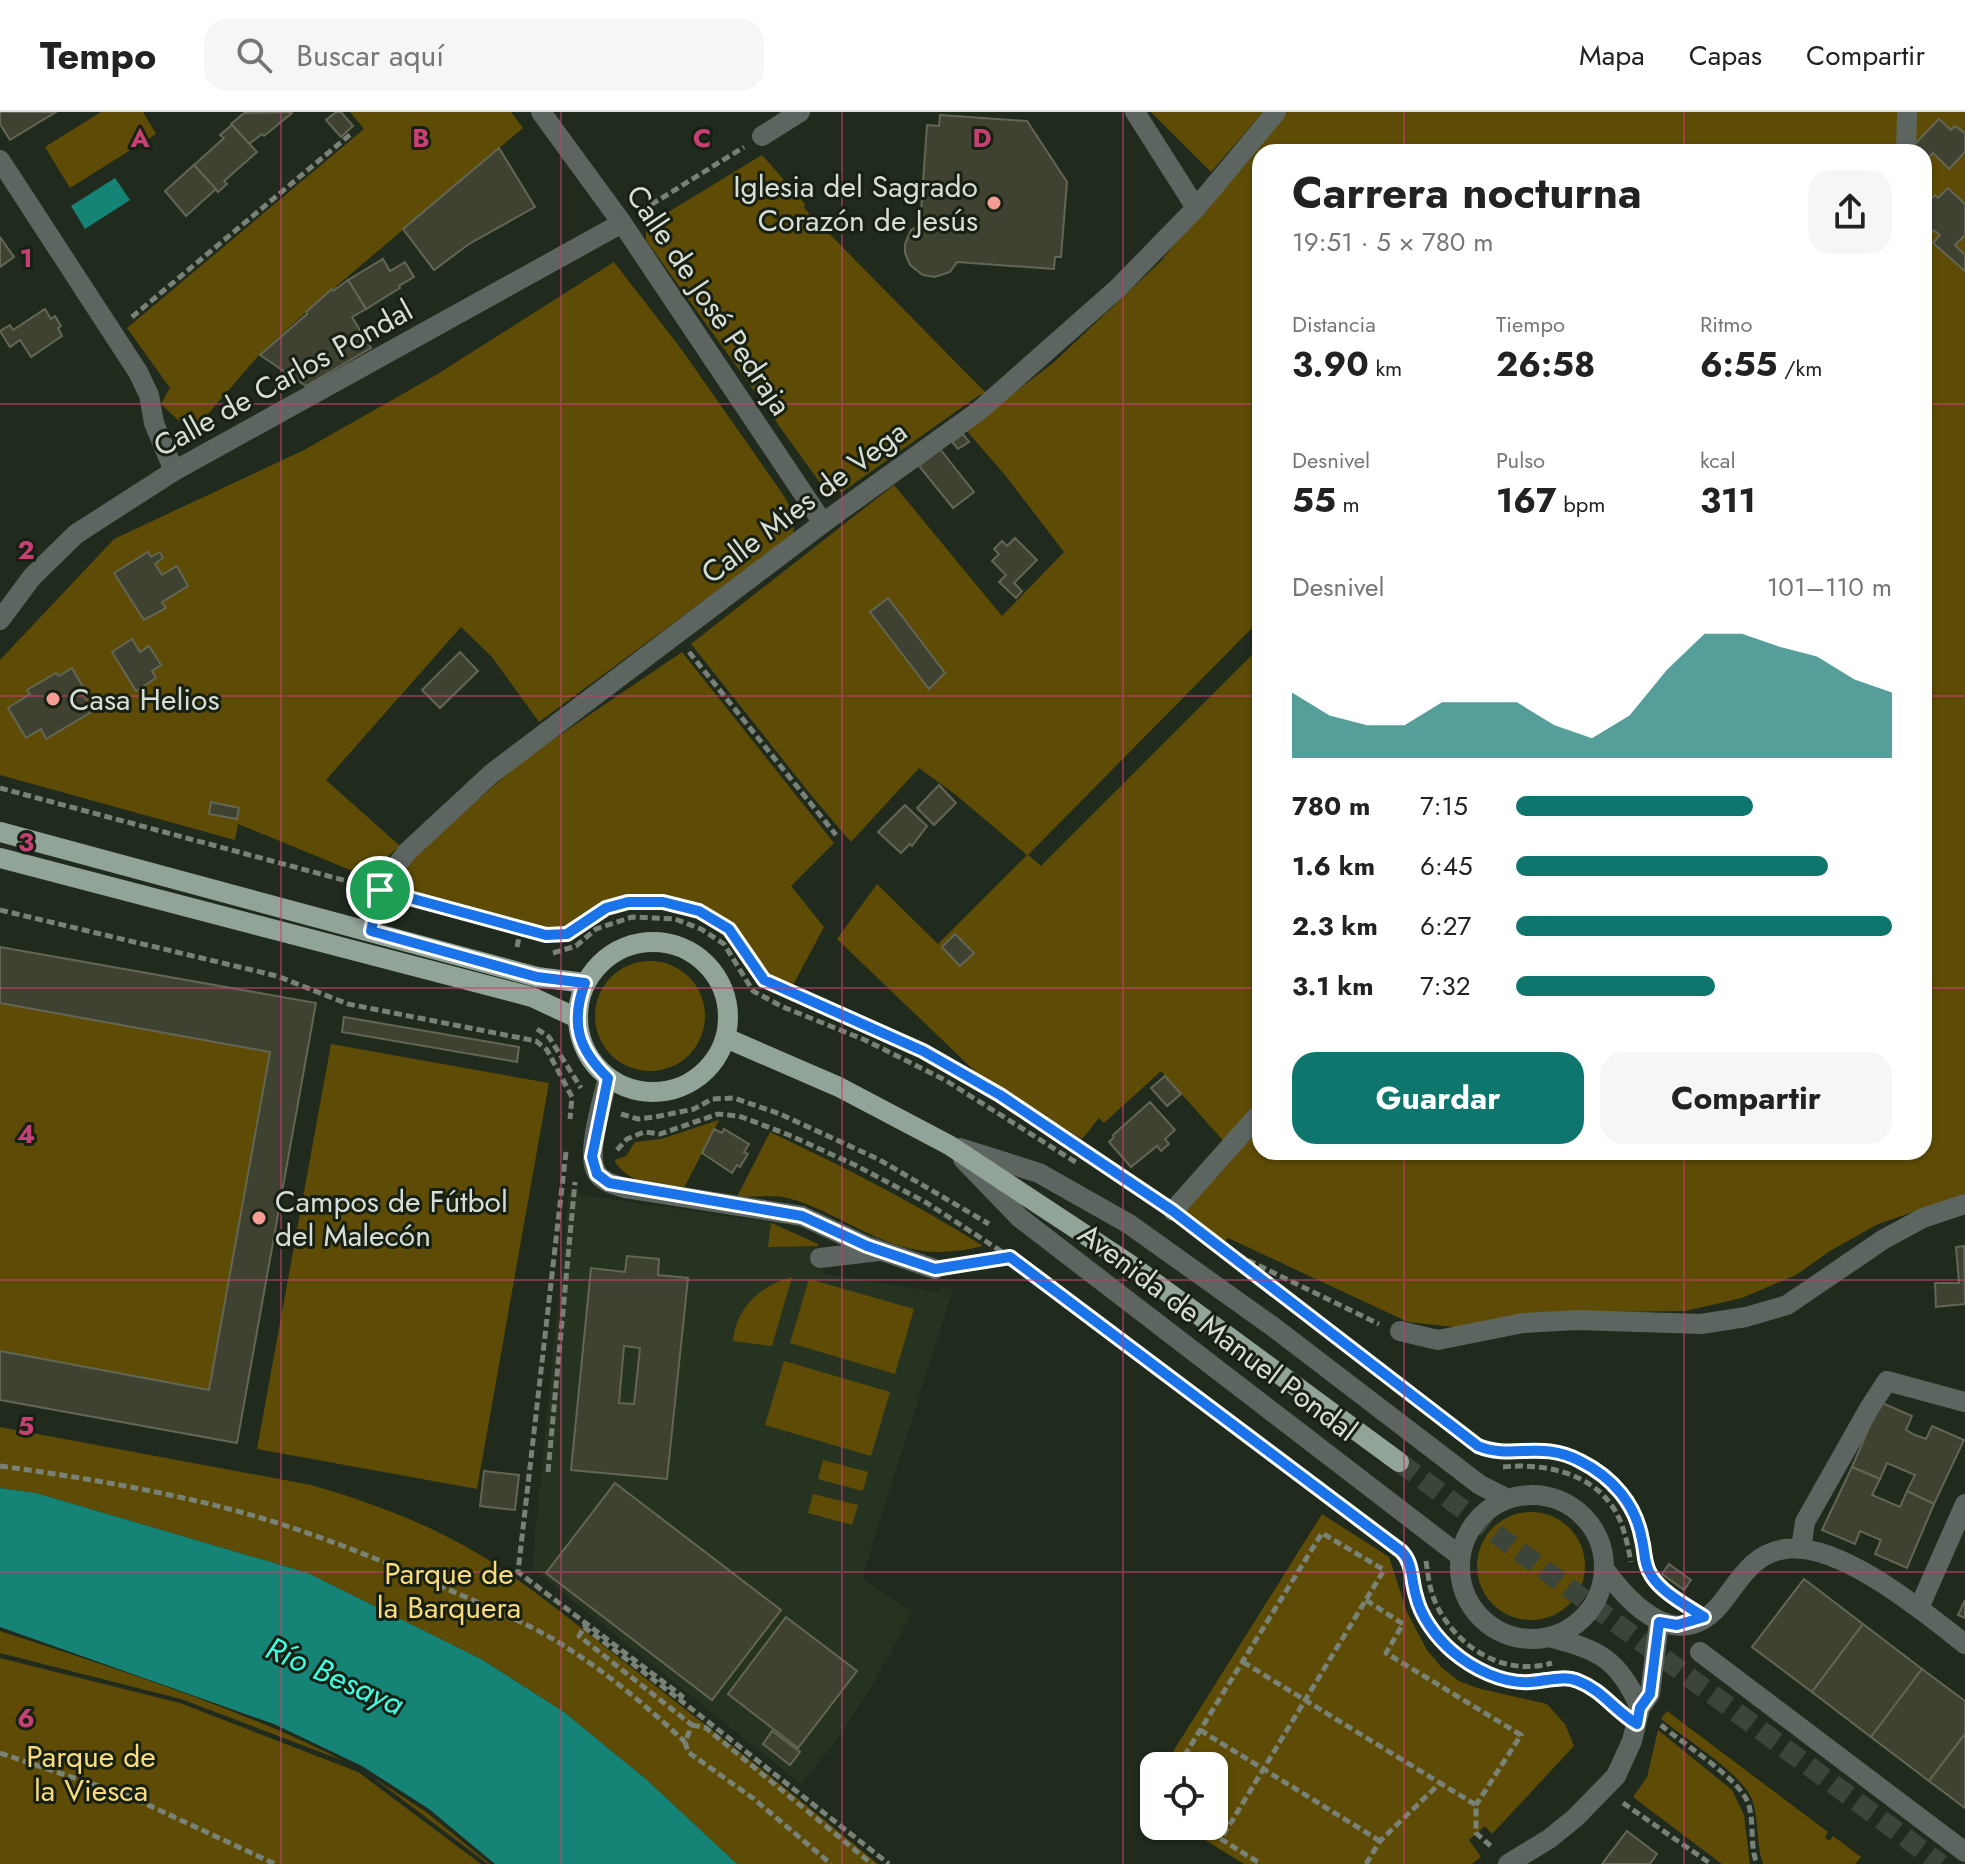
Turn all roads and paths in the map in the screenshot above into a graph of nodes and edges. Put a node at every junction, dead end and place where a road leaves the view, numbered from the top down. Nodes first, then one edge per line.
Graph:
1 (541, 112) edge
2 (800, 112) edge
3 (1135, 112) edge
4 (1276, 112) edge
5 (1907, 112) edge
6 (352, 133) dead end
7 (762, 136) joint
8 (1906, 144) edge
9 (0, 160) edge
10 (1196, 208) junction
11 (622, 223) junction
12 (113, 333) junction
13 (174, 471) junction
14 (823, 523) junction
15 (0, 620) edge
16 (676, 635) junction
17 (0, 788) edge
18 (0, 832) edge
19 (836, 835) dead end
20 (0, 858) edge
21 (380, 890) junction
22 (0, 910) edge
23 (371, 931) junction
24 (585, 983) junction
25 (577, 1018) junction
26 (726, 1038) junction
27 (608, 1078) junction
28 (1252, 1122) edge
29 (569, 1127) dead end
30 (567, 1142) dead end
31 (949, 1145) junction
32 (566, 1157) junction
33 (586, 1157) junction
34 (1965, 1204) edge
35 (1173, 1211) junction
36 (879, 1251) junction
37 (1228, 1251) junction
38 (1010, 1257) junction
39 (820, 1258) dead end
40 (935, 1269) joint
41 (1400, 1331) joint
42 (1965, 1402) edge
43 (1399, 1462) tunnel mouth
44 (0, 1466) edge
45 (548, 1472) dead end
46 (1506, 1498) junction
47 (1965, 1504) edge
48 (1801, 1549) junction
49 (1460, 1556) junction
50 (1605, 1570) junction
51 (1366, 1600) junction
52 (1919, 1608) junction
53 (1704, 1617) junction
54 (1659, 1622) junction
55 (1549, 1637) junction
56 (1965, 1644) edge
57 (1700, 1652) dead end
58 (1243, 1662) junction
59 (679, 1699) junction
60 (1305, 1701) junction
61 (1644, 1718) junction
62 (692, 1725) junction
63 (1200, 1730) junction
64 (685, 1742) junction
65 (1187, 1752) edge
66 (0, 1753) edge
67 (1263, 1769) junction
68 (1440, 1783) junction
69 (1605, 1790) junction
70 (1476, 1805) junction
71 (1228, 1827) edge
72 (1223, 1840) edge
73 (1380, 1841) junction
74 (1965, 1852) edge
75 (1510, 1863) edge
76 (275, 1864) edge
77 (831, 1864) edge
78 (872, 1864) edge
79 (889, 1864) edge
80 (1261, 1864) edge
81 (1366, 1864) edge
82 (1711, 1864) edge
83 (1757, 1864) edge

1 - 11 street, Calle de José Pedraja
2 - 7 street
3 - 10 street
4 - 10 street, Calle Mies de Vega
5 - 8 street
6 - 12 path
7 - 11 path
9 - 12 street
10 - 14 street, Calle Mies de Vega
11 - 13 street, Calle de Carlos Pondal
11 - 14 street, Calle de José Pedraja
12 - 13 street
13 - 15 street, Calle de Carlos Pondal
14 - 16 street, Calle Mies de Vega
16 - 19 path
16 - 21 street, Calle Mies de Vega
17 - 21 path
18 - 23 main road
20 - 25 main road
21 - 23 street, Calle Mies de Vega
21 - 35 path
22 - 29 path
23 - 24 main road
24 - 25 main road
24 - 26 main road
25 - 27 main road
26 - 27 main road
26 - 31 main road, Avenida de Manuel Pondal
27 - 33 street
28 - 35 street
30 - 32 path
31 - 43 main road, Avenida de Manuel Pondal
31 - 46 street, Avenida de Manuel Pondal
31 - 49 street, Avenida de Manuel Pondal
32 - 33 path
32 - 59 path
33 - 36 street
33 - 38 path
33 - 45 path
34 - 41 street
35 - 37 path
36 - 39 street
36 - 40 street
37 - 41 path
37 - 53 path
38 - 40 path
38 - 61 path
42 - 48 street
44 - 64 path
46 - 49 street
46 - 50 street
47 - 52 street
48 - 52 street
48 - 53 street
49 - 55 street
50 - 54 street
50 - 55 street
51 - 58 path
51 - 60 path
51 - 70 path
52 - 56 street
53 - 54 street
54 - 61 street
55 - 61 street
57 - 74 street
58 - 60 path
58 - 63 path
59 - 62 path
59 - 79 path
60 - 67 path
60 - 68 path
61 - 69 street
61 - 83 path
62 - 64 path
62 - 78 path
63 - 65 path
63 - 67 path
64 - 77 path
66 - 76 path
67 - 71 path
67 - 73 path
68 - 70 path
68 - 73 path
69 - 75 street
69 - 82 path
70 - 75 path
72 - 80 path
73 - 81 path

